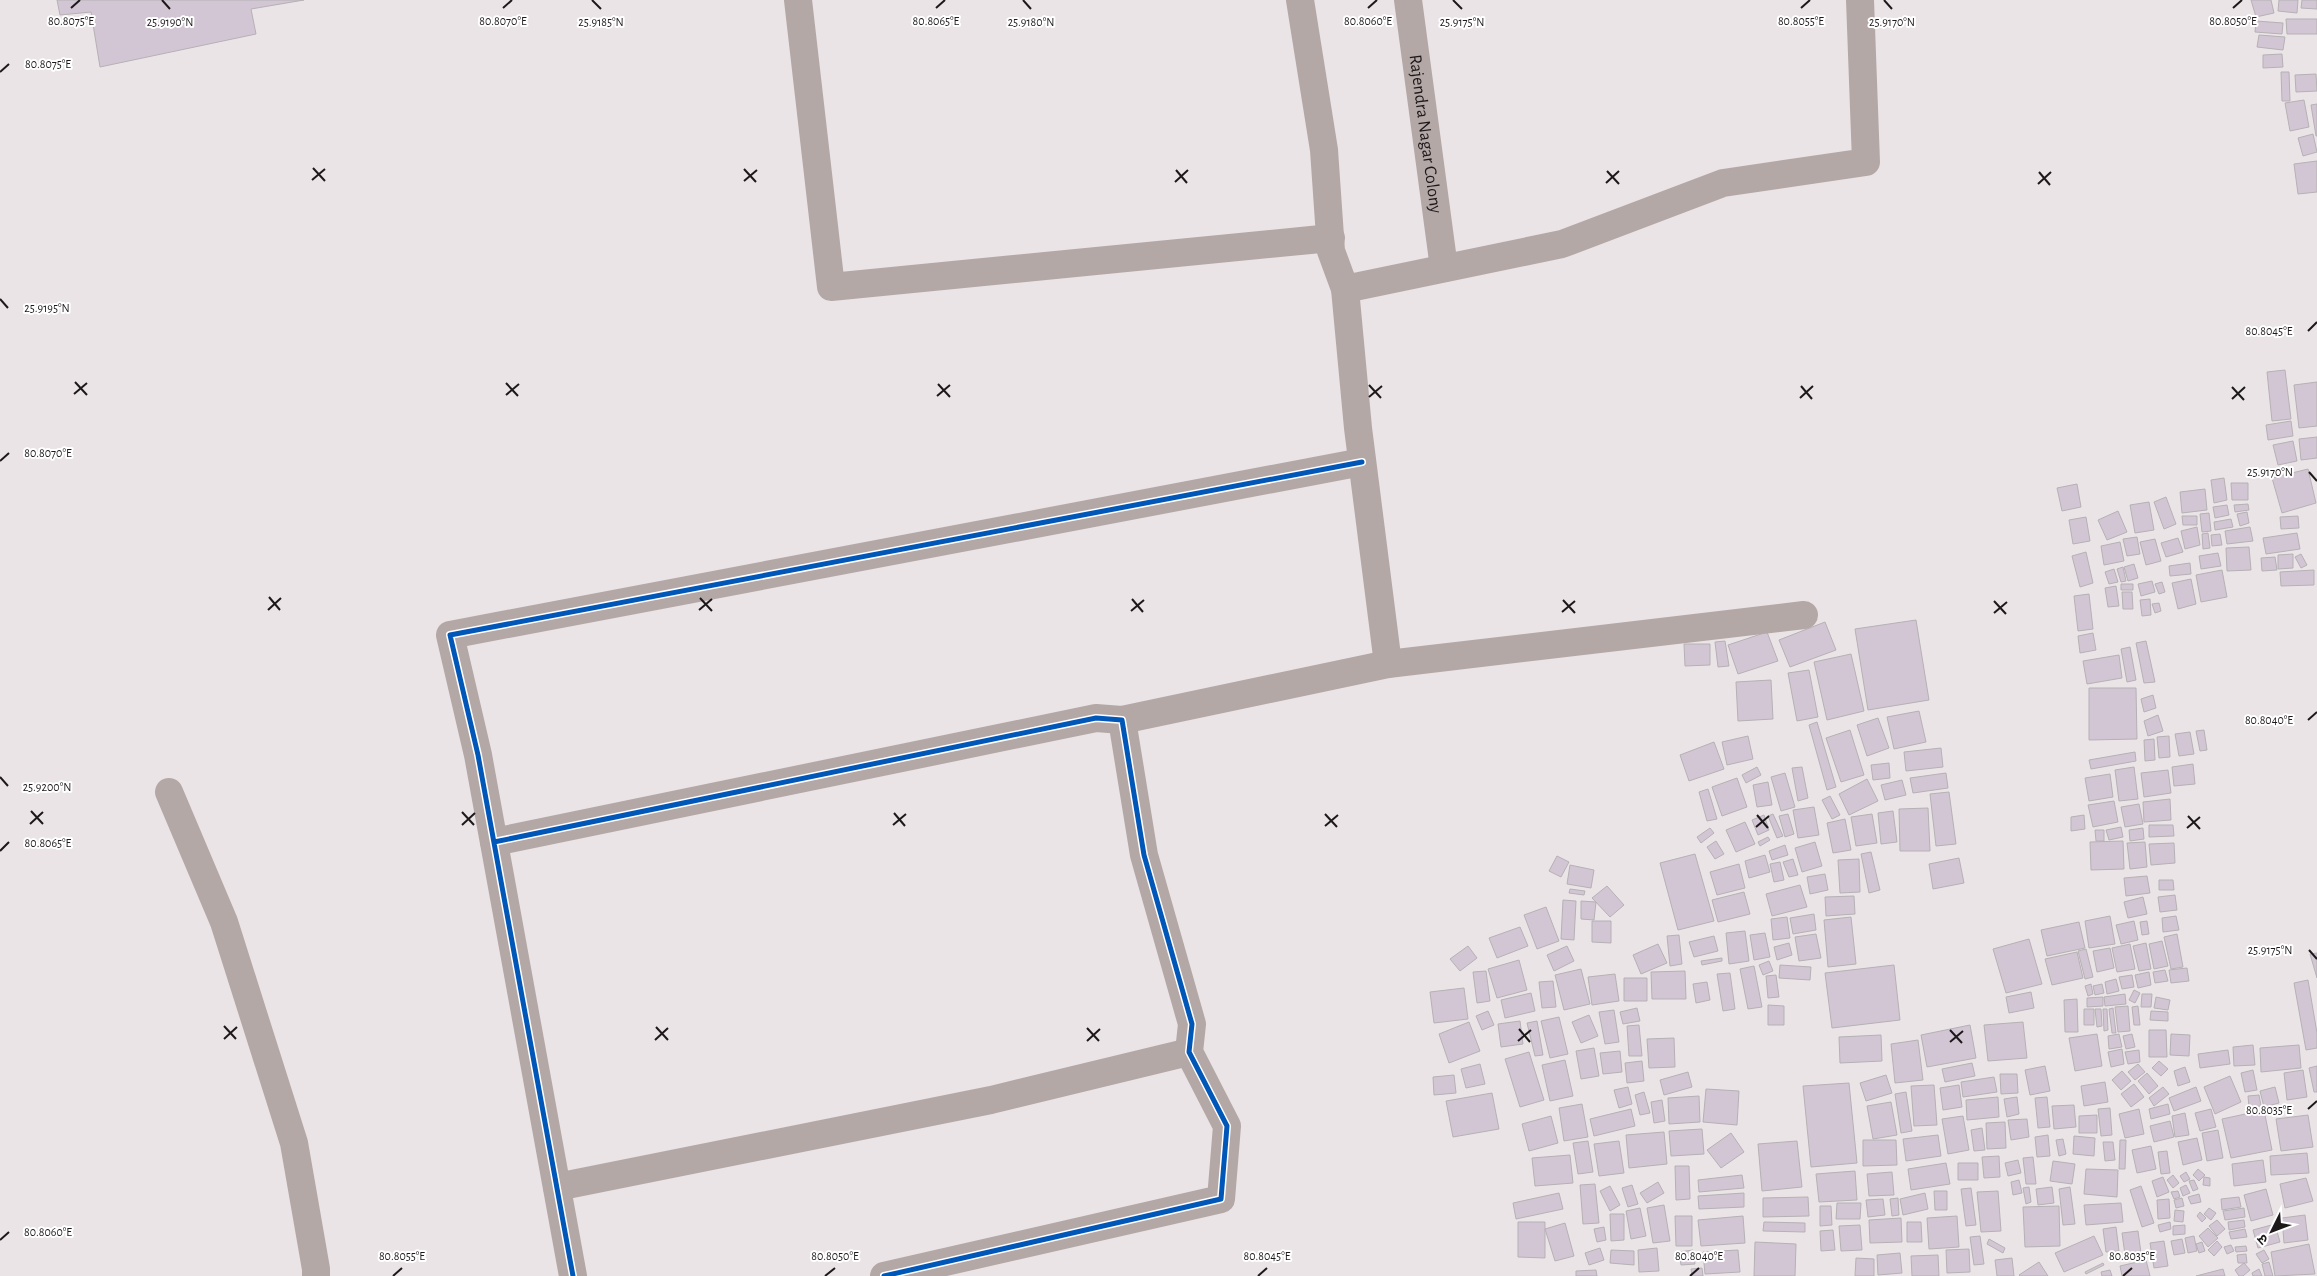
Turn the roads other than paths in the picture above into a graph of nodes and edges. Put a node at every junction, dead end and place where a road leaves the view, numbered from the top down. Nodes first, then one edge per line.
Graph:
1 (798, 0) edge
2 (1300, 0) edge
3 (1408, 0) edge
4 (1860, 0) edge
5 (1331, 238) junction
6 (1444, 268) junction
7 (1345, 289) junction
8 (1362, 462) junction
9 (1804, 615) dead end
10 (1388, 664) junction
11 (1122, 720) junction
12 (169, 792) dead end
13 (494, 842) junction
14 (1189, 1052) junction
15 (557, 1187) junction
16 (316, 1276) edge
17 (573, 1276) edge
18 (884, 1276) edge

1 - 5 street
2 - 5 street
3 - 6 street, Rajendra Nagar Colony
4 - 6 street
5 - 7 street
6 - 7 street
7 - 8 street
8 - 10 street
8 - 13 street
9 - 10 street
10 - 11 street
11 - 13 street
11 - 14 street
12 - 16 street
13 - 15 street
14 - 15 street
14 - 18 street
15 - 17 street

